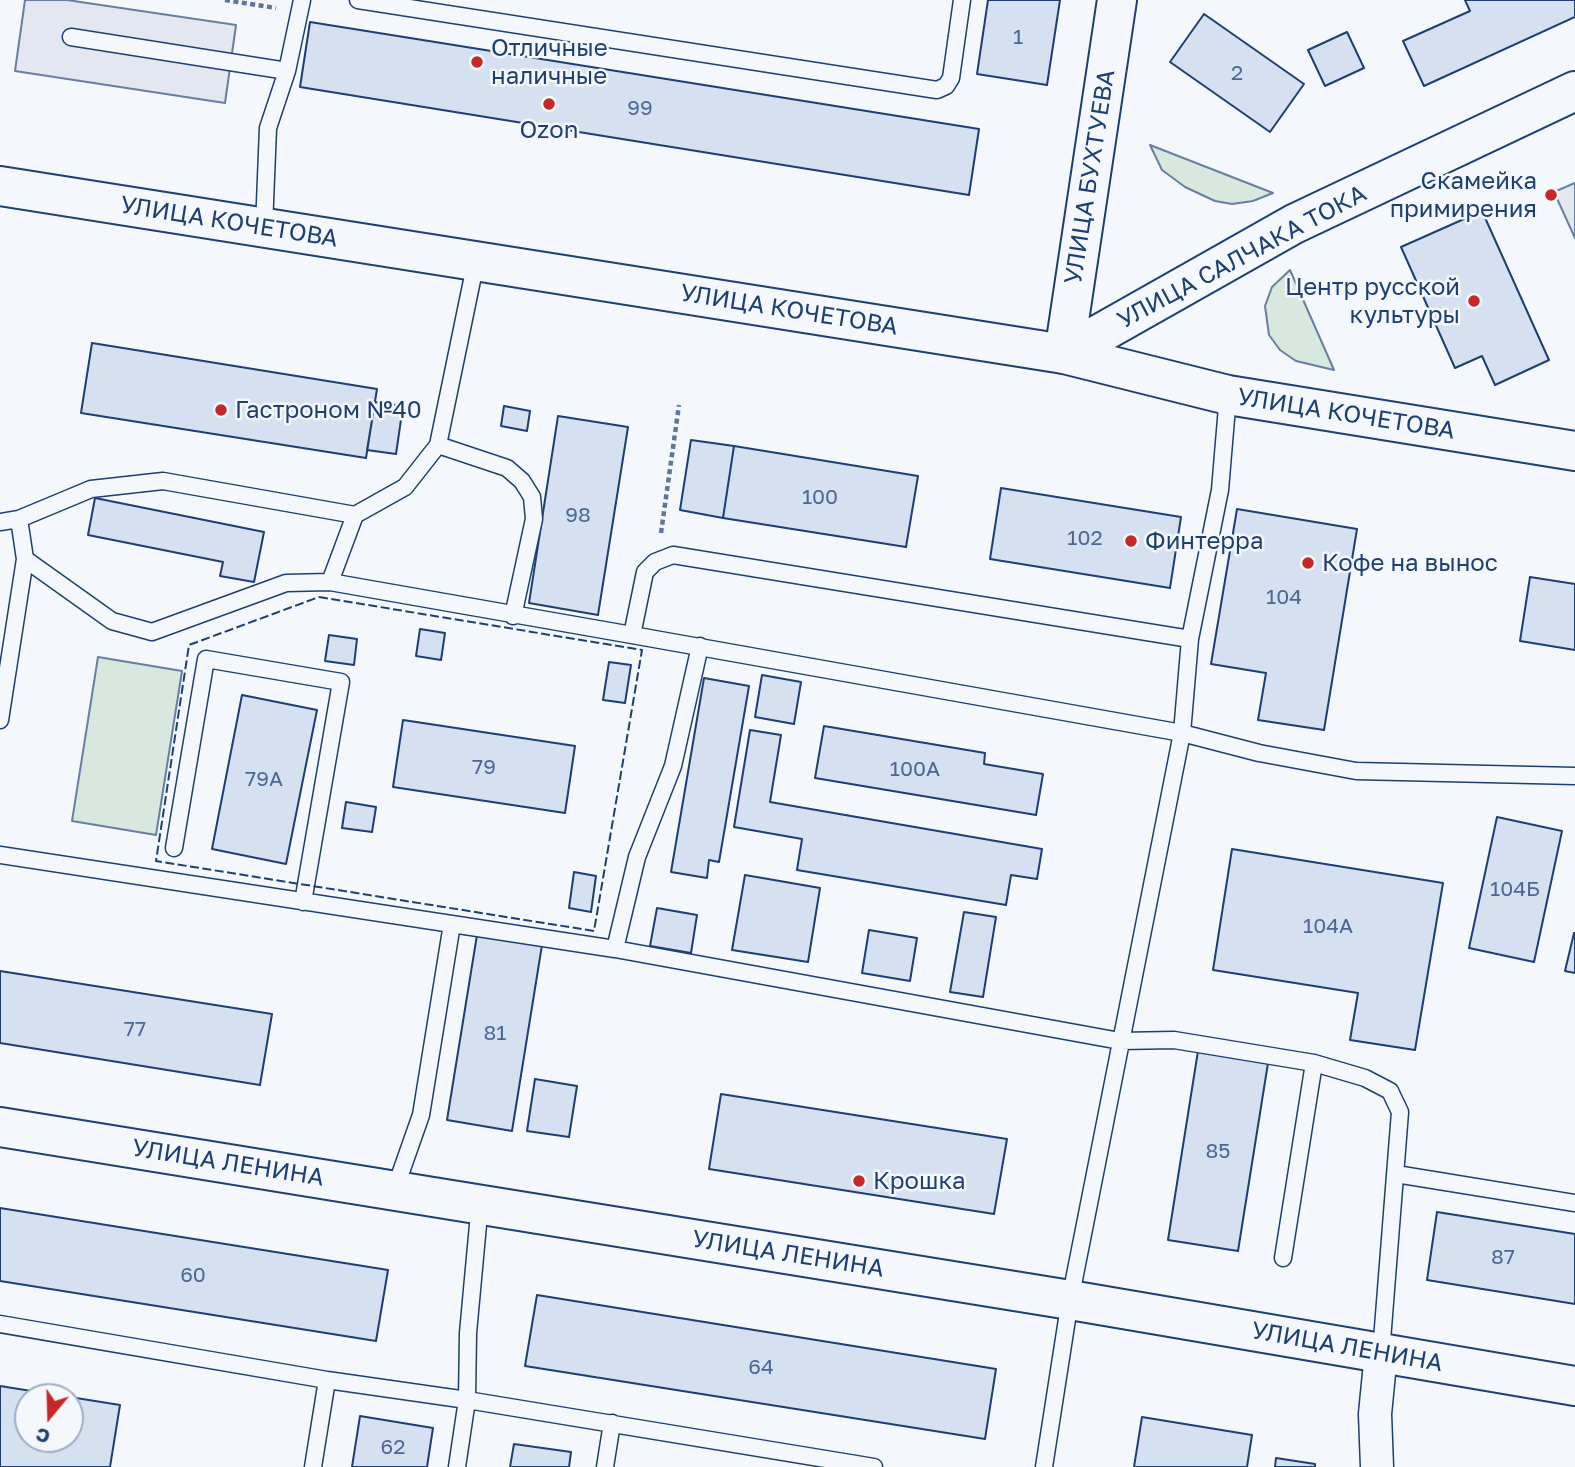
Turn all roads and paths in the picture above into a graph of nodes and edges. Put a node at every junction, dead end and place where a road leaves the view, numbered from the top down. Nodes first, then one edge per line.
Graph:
1 (225, 0) edge
2 (359, 0) edge
3 (962, 0) edge
4 (1117, 0) edge
5 (301, 6) edge
6 (71, 37) dead end
7 (287, 71) junction
8 (1575, 92) edge
9 (0, 186) edge
10 (264, 227) junction
11 (475, 261) junction
12 (1063, 354) junction
13 (1228, 395) junction
14 (679, 405) dead end
15 (438, 445) junction
16 (1575, 451) edge
17 (355, 515) junction
18 (19, 519) junction
19 (0, 522) edge
20 (25, 559) junction
21 (655, 562) junction
22 (330, 582) junction
23 (513, 616) junction
24 (632, 635) junction
25 (1190, 639) junction
26 (700, 646) junction
27 (0, 720) edge
28 (1182, 733) junction
29 (1575, 776) edge
30 (174, 848) dead end
31 (0, 855) edge
32 (303, 902) junction
33 (452, 924) junction
34 (615, 949) junction
35 (1120, 1041) junction
36 (1314, 1063) junction
37 (0, 1128) edge
38 (1396, 1174) junction
39 (395, 1189) junction
40 (480, 1203) junction
41 (1575, 1203) edge
42 (1283, 1258) dead end
43 (1070, 1300) junction
44 (0, 1324) edge
45 (1381, 1353) junction
46 (327, 1380) junction
47 (1575, 1386) edge
48 (467, 1400) junction
49 (612, 1423) junction
50 (313, 1467) edge
51 (457, 1467) edge
52 (605, 1467) edge
53 (874, 1467) edge
54 (1044, 1467) edge
55 (1377, 1467) edge

1 - 5 path
2 - 3 lane
4 - 12 street, УЛИЦА БУХТУЕВА
5 - 7 lane
6 - 7 lane
7 - 10 lane
8 - 12 street, УЛИЦА САЛЧАКА ТОКА
9 - 10 street, УЛИЦА КОЧЕТОВА
10 - 11 street, УЛИЦА КОЧЕТОВА
11 - 12 street, УЛИЦА КОЧЕТОВА
11 - 15 lane
12 - 13 street, УЛИЦА КОЧЕТОВА
13 - 16 street, УЛИЦА КОЧЕТОВА
13 - 25 lane
14 - 21 path
15 - 17 lane
15 - 23 lane
17 - 18 lane
17 - 22 lane
18 - 19 lane
18 - 20 lane
20 - 22 lane
20 - 27 lane
21 - 24 lane
21 - 25 lane
22 - 23 lane
23 - 24 lane
24 - 26 lane
25 - 28 lane
26 - 28 lane
26 - 34 lane
28 - 29 lane
28 - 35 lane
30 - 32 lane
31 - 32 lane
32 - 33 lane
33 - 34 lane
33 - 39 lane
34 - 35 lane
35 - 36 lane
35 - 43 lane
36 - 38 lane
36 - 42 lane
37 - 39 street, УЛИЦА ЛЕНИНА
38 - 41 lane
38 - 45 lane
39 - 40 street, УЛИЦА ЛЕНИНА
40 - 43 street, УЛИЦА ЛЕНИНА
40 - 48 lane
43 - 45 street, УЛИЦА ЛЕНИНА
43 - 54 lane
44 - 46 lane
45 - 47 street, УЛИЦА ЛЕНИНА
45 - 55 street
46 - 48 lane
46 - 50 lane
48 - 49 lane
48 - 51 lane
49 - 52 lane
49 - 53 lane

